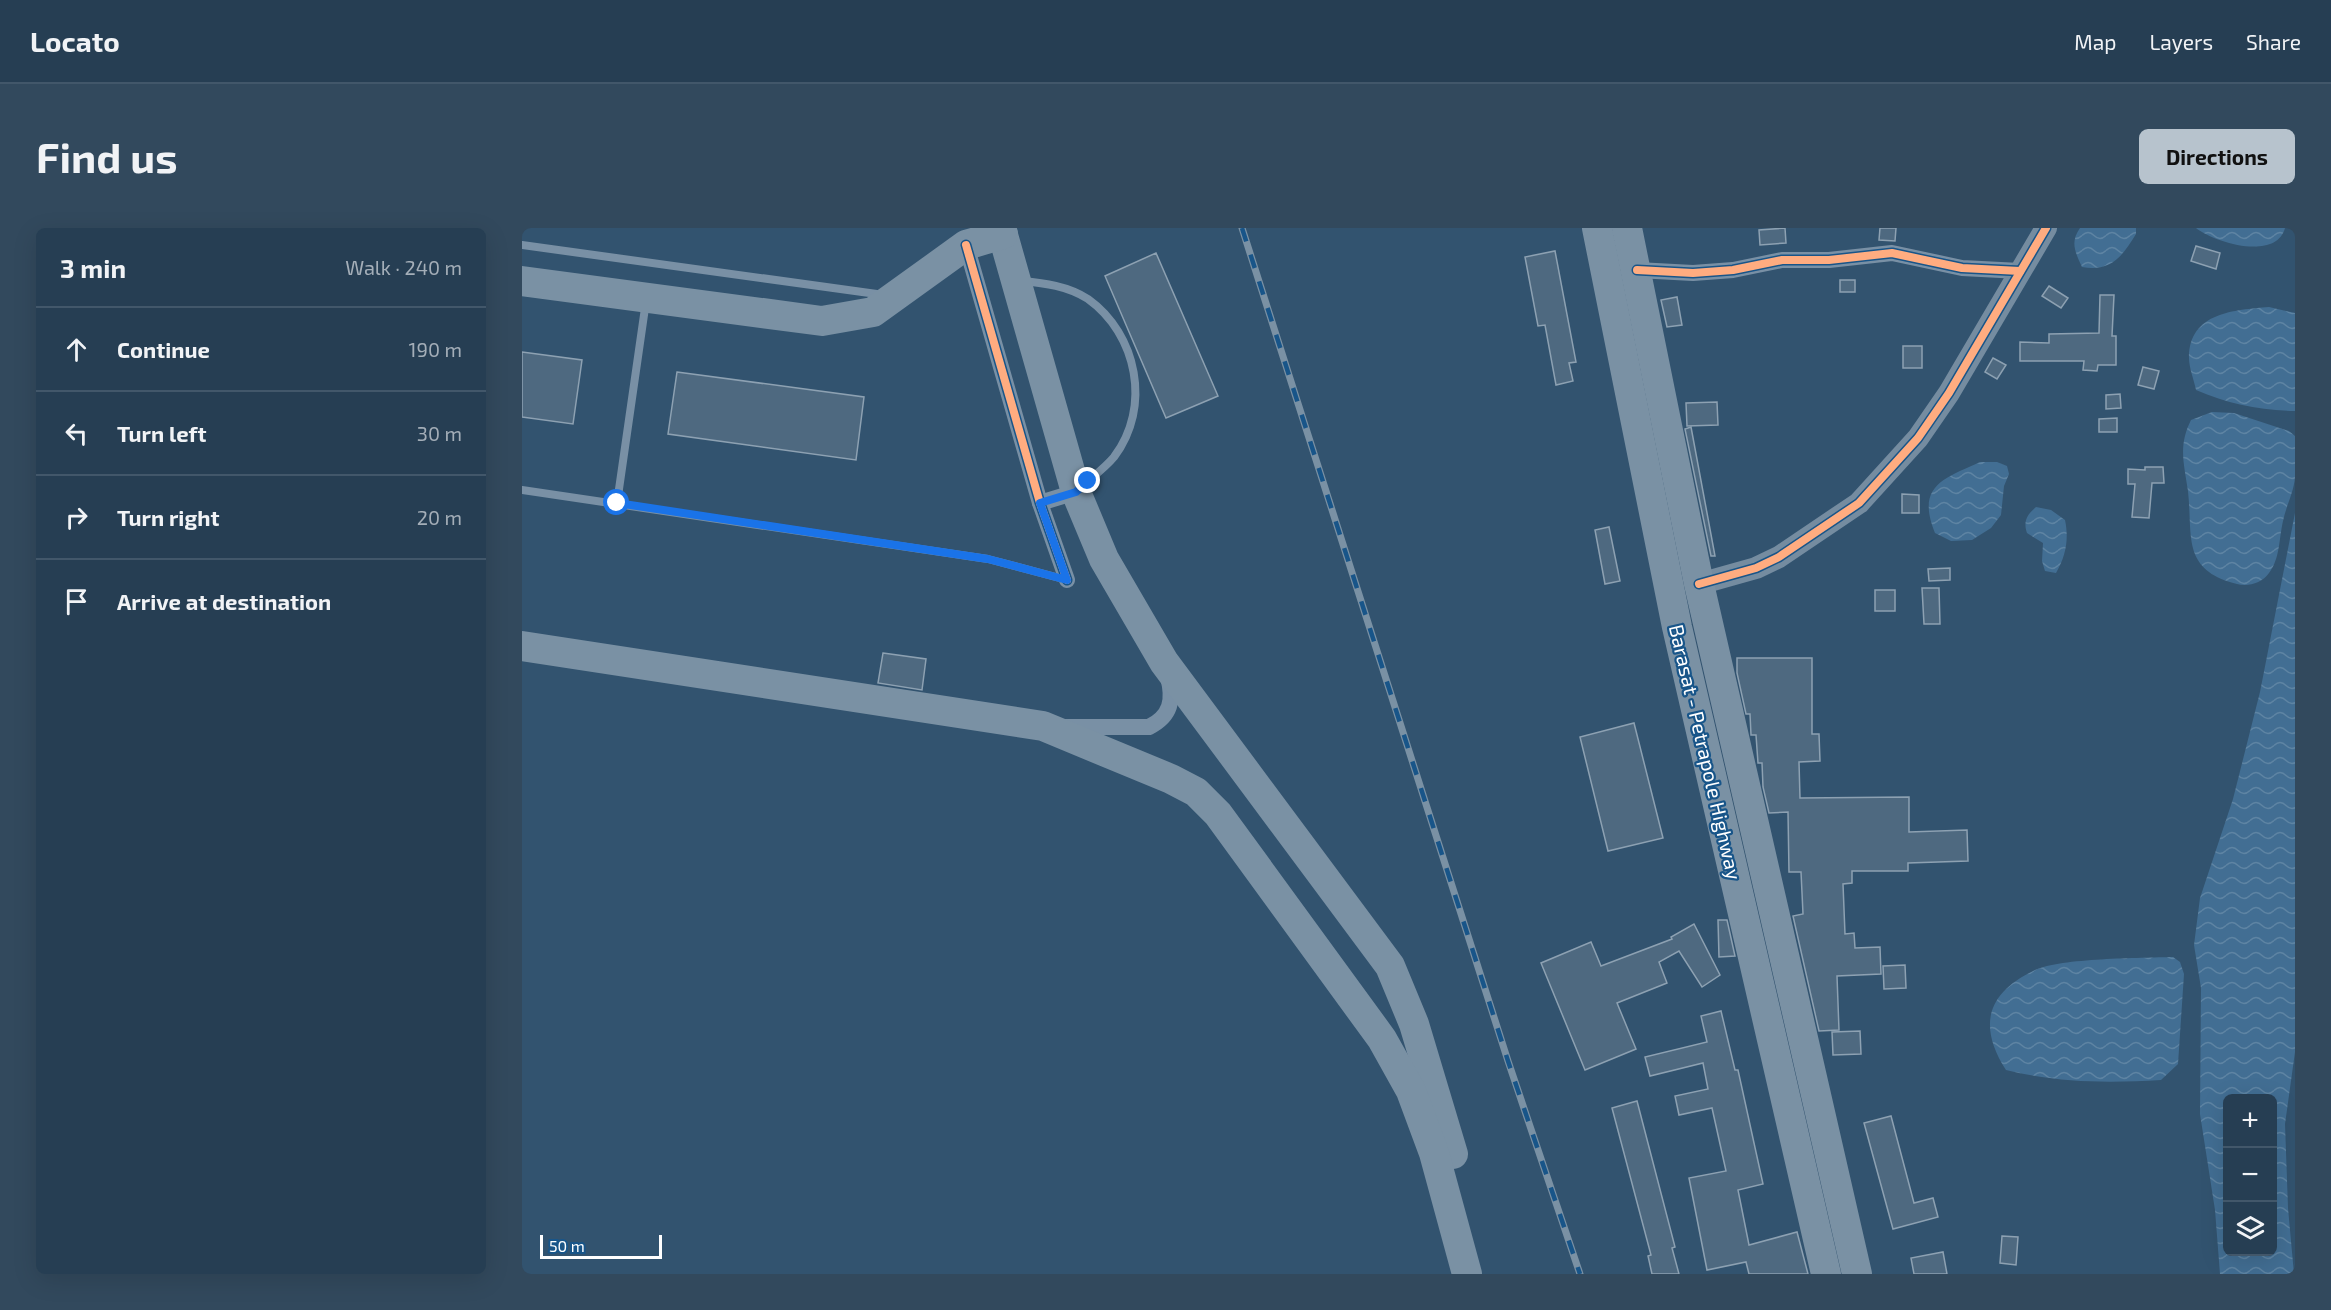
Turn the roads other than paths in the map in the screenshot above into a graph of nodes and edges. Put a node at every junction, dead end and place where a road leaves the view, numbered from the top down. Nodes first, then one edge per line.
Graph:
1 (1597, 228) edge
2 (1628, 228) edge
3 (2046, 228) edge
4 (1002, 231) edge
5 (964, 237) edge
6 (522, 245) edge
7 (1637, 270) junction
8 (2020, 271) junction
9 (1016, 280) junction
10 (522, 281) edge
11 (895, 297) junction
12 (646, 298) junction
13 (522, 490) edge
14 (1076, 492) junction
15 (617, 503) junction
16 (1040, 503) junction
17 (1067, 580) joint
18 (1699, 584) junction
19 (522, 646) edge
20 (1164, 662) junction
21 (1043, 726) junction
22 (1467, 1274) edge
23 (1485, 1274) edge
24 (1826, 1274) edge
25 (1857, 1274) edge

1 - 24 highway, Barasat - Petrapole Highway
2 - 7 highway, Barasat - Petrapole Highway
3 - 8 street
4 - 5 highway
4 - 9 highway
5 - 11 highway
5 - 16 street
6 - 11 lane
7 - 8 street
7 - 18 highway, Barasat - Petrapole Highway
8 - 18 street
9 - 14 highway
9 - 14 lane
10 - 12 highway
11 - 12 highway
12 - 15 lane
13 - 15 lane
14 - 16 street
14 - 20 highway
15 - 17 lane
16 - 17 street
18 - 25 highway, Barasat - Petrapole Highway
19 - 21 highway
20 - 21 street
20 - 23 highway
21 - 22 highway

